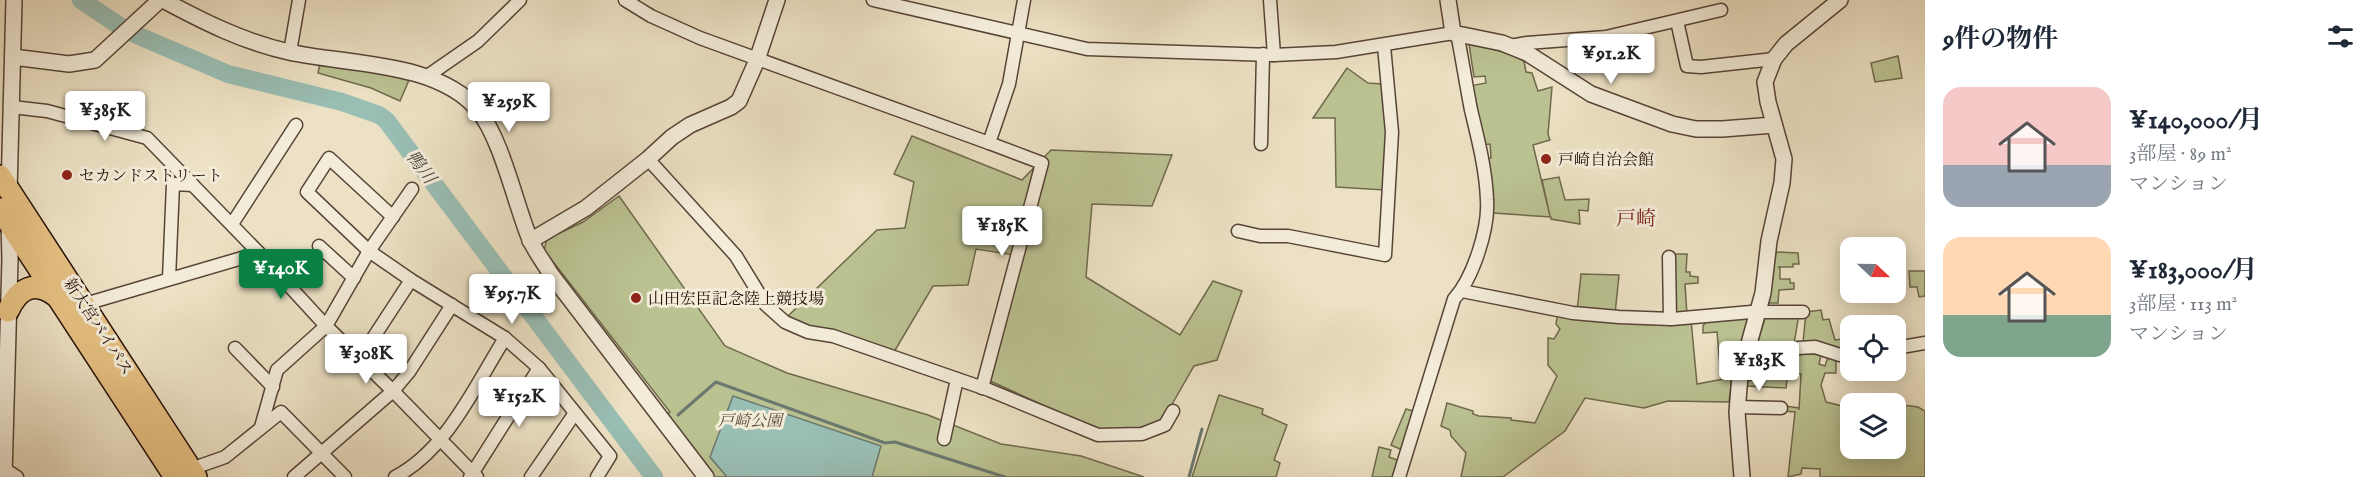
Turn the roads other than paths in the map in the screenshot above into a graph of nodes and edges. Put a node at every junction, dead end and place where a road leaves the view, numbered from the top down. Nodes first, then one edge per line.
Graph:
1 (14, 0) edge
2 (161, 0) edge
3 (299, 0) edge
4 (520, 0) edge
5 (625, 0) edge
6 (777, 0) edge
7 (873, 0) edge
8 (1024, 0) edge
9 (1270, 0) edge
10 (1448, 0) edge
11 (1840, 0) edge
12 (1721, 10) dead end
13 (1677, 21) junction
14 (1455, 33) junction
15 (1017, 35) junction
16 (1384, 46) junction
17 (1510, 46) junction
18 (290, 52) junction
19 (1268, 54) junction
20 (13, 57) junction
21 (1774, 58) junction
22 (756, 60) junction
23 (426, 77) junction
24 (12, 107) junction
25 (297, 124) dead end
26 (1774, 125) junction
27 (989, 142) junction
28 (1261, 144) dead end
29 (648, 159) junction
30 (193, 185) junction
31 (412, 189) dead end
32 (5, 200) edge
33 (393, 217) junction
34 (232, 224) junction
35 (1238, 231) dead end
36 (530, 241) junction
37 (319, 246) dead end
38 (369, 251) junction
39 (259, 253) junction
40 (1669, 257) dead end
41 (354, 278) junction
42 (169, 279) junction
43 (411, 280) junction
44 (1461, 291) junction
45 (56, 296) junction
46 (85, 304) junction
47 (452, 305) junction
48 (8, 311) junction
49 (1759, 312) junction
50 (1803, 312) dead end
51 (1670, 319) junction
52 (326, 326) junction
53 (505, 338) junction
54 (1925, 343) edge
55 (1906, 346) edge
56 (235, 348) dead end
57 (1840, 355) edge
58 (360, 358) junction
59 (539, 368) junction
60 (1740, 376) junction
61 (957, 379) junction
62 (273, 387) junction
63 (982, 388) junction
64 (393, 391) junction
65 (1737, 407) junction
66 (1781, 408) dead end
67 (1173, 411) dead end
68 (575, 413) junction
69 (261, 427) junction
70 (944, 439) dead end
71 (441, 440) junction
72 (322, 454) junction
73 (6, 472) edge
74 (188, 474) edge
75 (411, 474) edge
76 (473, 476) edge
77 (294, 477) edge
78 (345, 477) edge
79 (395, 477) edge
80 (531, 477) edge
81 (597, 477) edge
82 (706, 477) edge
83 (1399, 477) edge
84 (1742, 477) edge

1 - 20 street
2 - 18 street
2 - 20 street
3 - 18 street
4 - 23 street
5 - 22 street
6 - 22 street
7 - 15 street
8 - 15 street
9 - 19 street
10 - 14 street
11 - 21 street
12 - 13 street
13 - 17 street
13 - 21 street
14 - 16 street
14 - 17 street
14 - 44 street
15 - 19 street
15 - 27 street
16 - 19 street
16 - 35 street
17 - 26 street
18 - 23 street
19 - 28 street
20 - 24 street
21 - 26 street
22 - 27 street
22 - 29 street
23 - 36 street
24 - 30 street
24 - 32 street
25 - 34 street
26 - 49 street
27 - 63 street
29 - 36 street
29 - 61 street
30 - 34 street
30 - 42 street
31 - 33 street
32 - 45 highway, 新大宮バイパス
32 - 46 highway, 新大宮バイパス
32 - 48 street
33 - 38 street
33 - 38 street
34 - 39 street
36 - 82 street
37 - 41 street
38 - 41 street
38 - 43 street
39 - 42 street
39 - 52 street
40 - 51 street
41 - 52 street
42 - 46 street
43 - 47 street
43 - 58 street
44 - 51 street
44 - 83 street
45 - 48 highway
45 - 74 highway, 新大宮バイパス
46 - 74 highway, 新大宮バイパス
47 - 53 street
47 - 64 street
48 - 73 street
49 - 50 street
49 - 51 street
49 - 60 street
52 - 58 street
52 - 62 street
53 - 59 street
53 - 71 street
54 - 55 street
56 - 62 street
57 - 60 street
58 - 64 street
59 - 68 street
59 - 76 street
60 - 65 street
61 - 63 street
61 - 70 street
62 - 69 street
63 - 67 street
64 - 71 street
64 - 72 street
65 - 66 street
65 - 84 street
68 - 80 street
68 - 81 street
69 - 72 street
69 - 74 street
71 - 75 street
71 - 76 street
72 - 77 street
72 - 78 street
75 - 79 street

